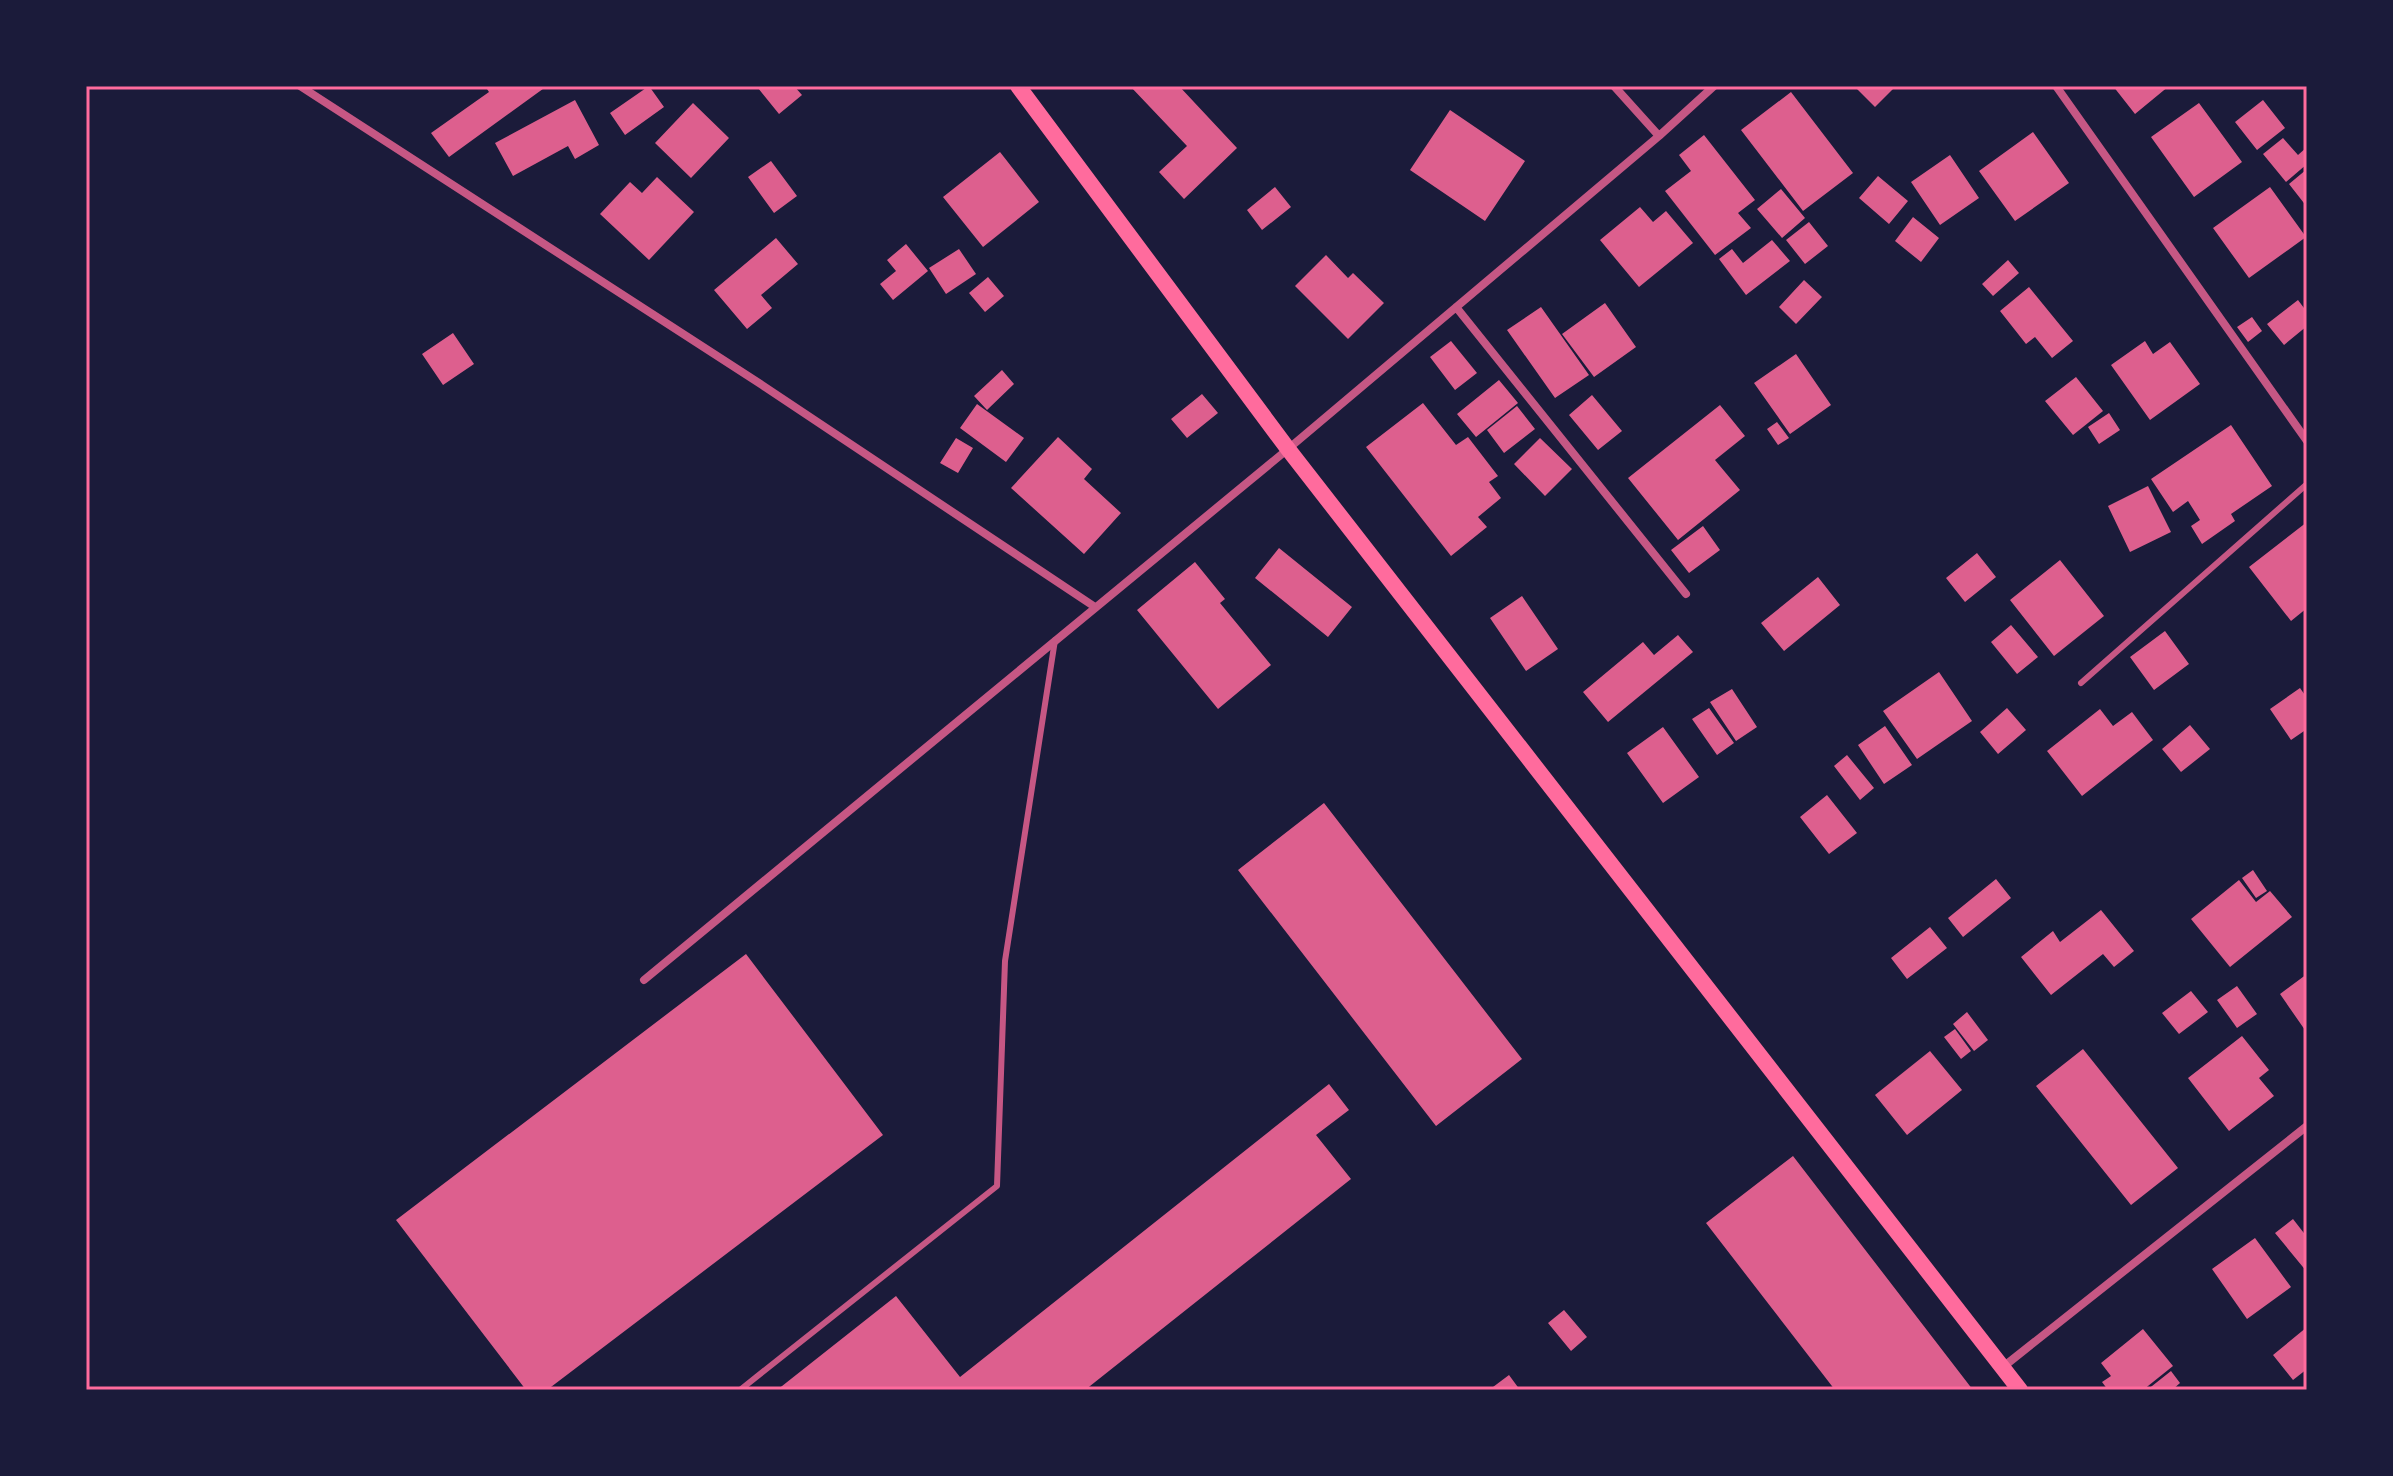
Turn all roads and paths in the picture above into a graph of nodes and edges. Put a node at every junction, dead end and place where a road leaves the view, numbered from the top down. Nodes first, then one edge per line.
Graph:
1 (300, 86) edge
2 (1018, 86) edge
3 (1614, 86) edge
4 (1714, 86) edge
5 (2056, 86) edge
6 (1659, 136) junction
7 (1456, 307) junction
8 (2307, 441) edge
9 (1288, 449) junction
10 (2307, 484) edge
11 (1686, 594) dead end
12 (1095, 607) junction
13 (1055, 640) junction
14 (2081, 683) dead end
15 (644, 980) dead end
16 (2307, 1126) edge
17 (2002, 1368) junction
18 (740, 1390) edge
19 (2020, 1390) edge

1 - 12 street
2 - 9 main road
3 - 6 street
4 - 6 street
5 - 8 street
6 - 7 street
7 - 9 street
7 - 11 street
9 - 12 street
9 - 17 main road
10 - 14 lane
12 - 13 street
13 - 15 street
13 - 18 lane
16 - 17 street
17 - 19 main road

